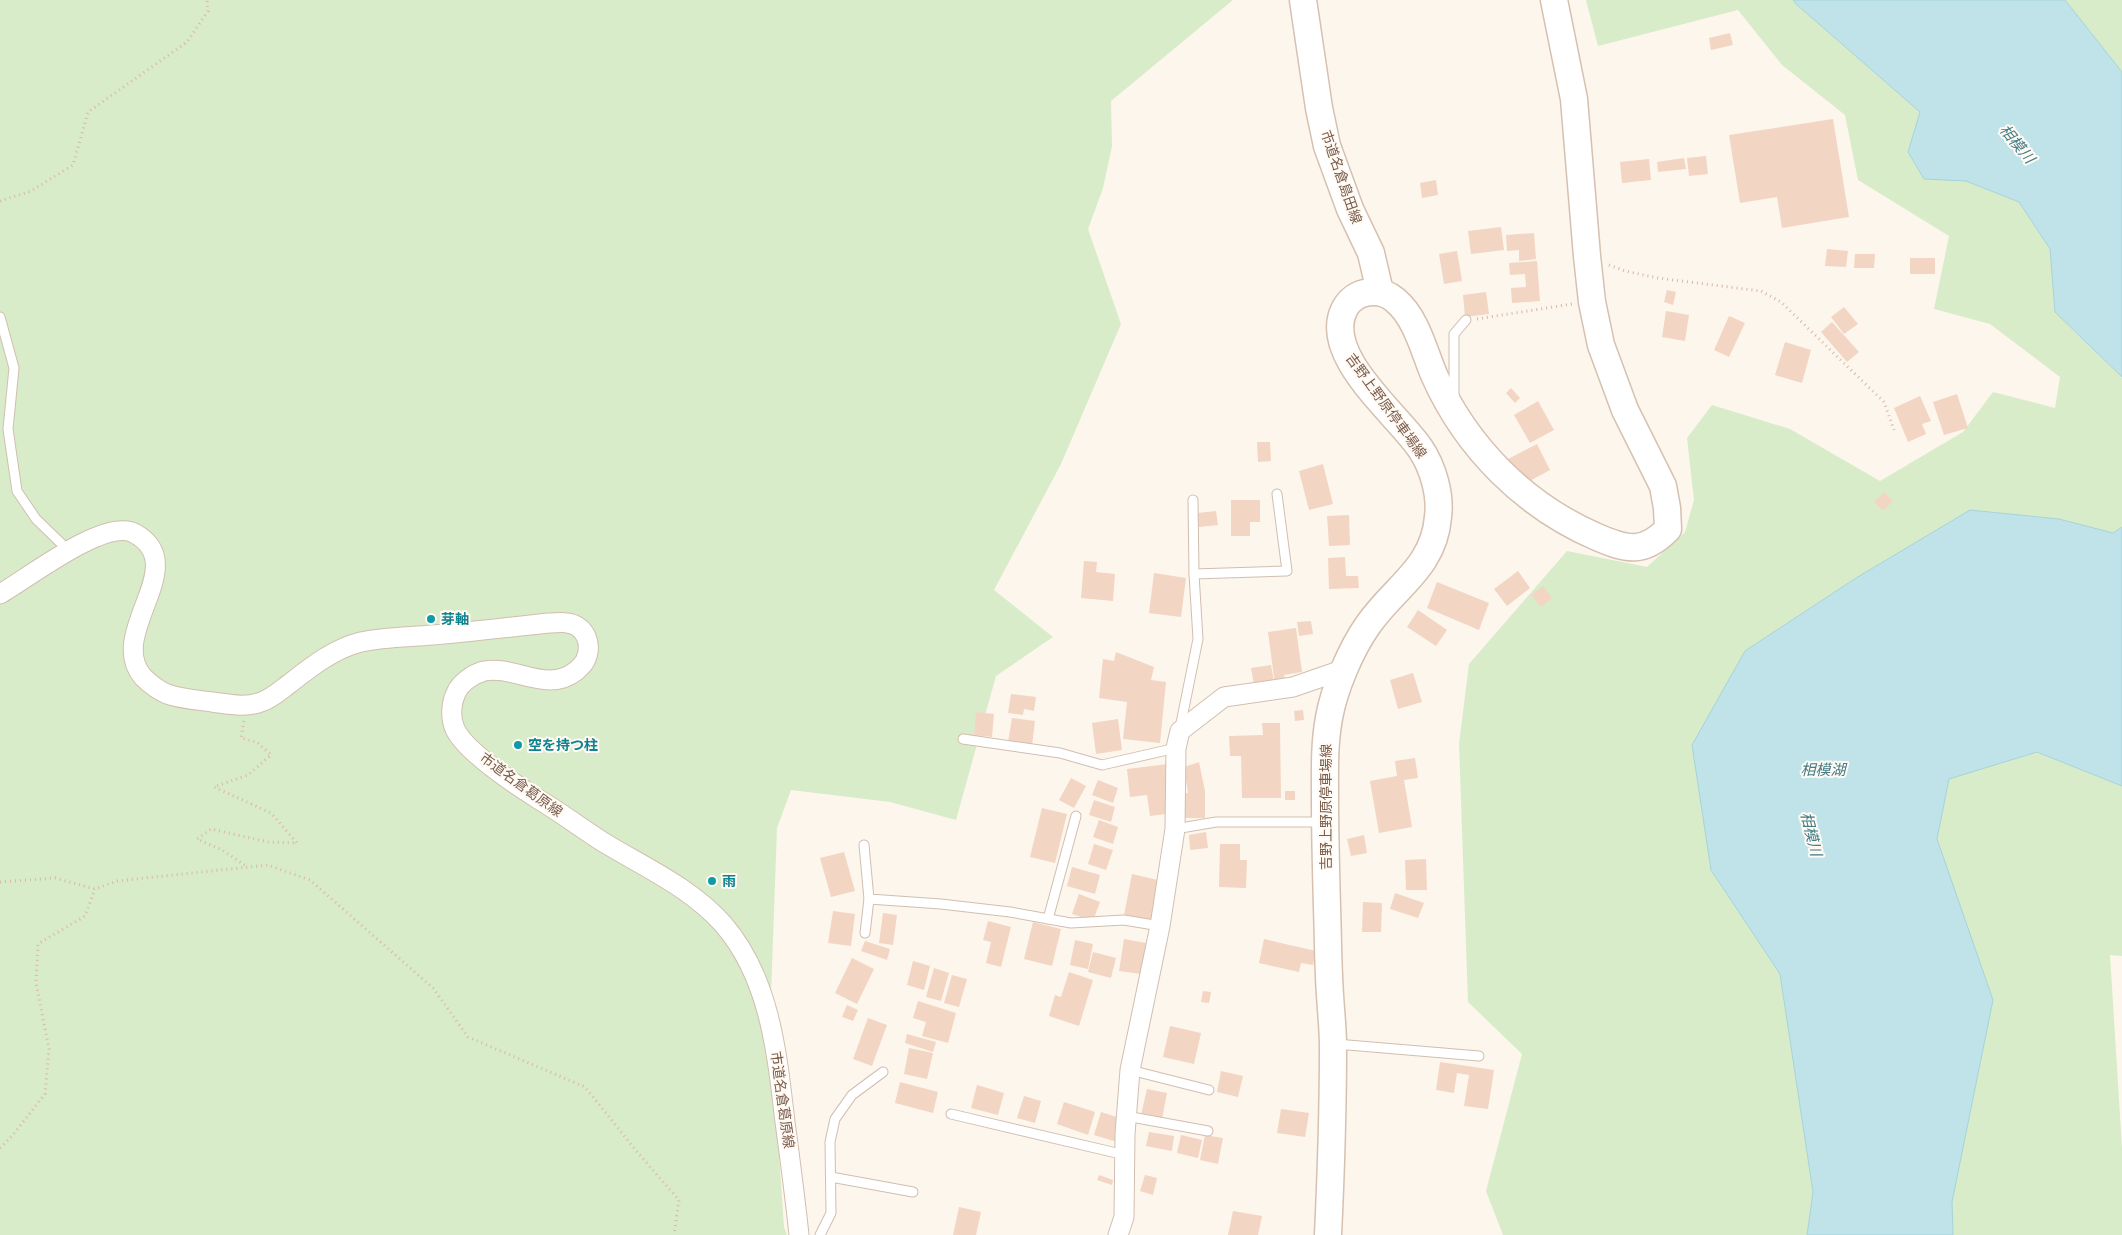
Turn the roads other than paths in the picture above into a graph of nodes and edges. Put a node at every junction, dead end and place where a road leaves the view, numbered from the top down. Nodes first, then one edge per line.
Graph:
1 (1303, 0) edge
2 (1554, 0) edge
3 (1380, 292) junction
4 (0, 317) edge
5 (1466, 320) road end
6 (1454, 414) junction
7 (1277, 494) dead end
8 (1193, 500) dead end
9 (69, 551) junction
10 (1194, 574) junction
11 (0, 594) edge
12 (1345, 669) junction
13 (963, 739) dead end
14 (1178, 739) junction
15 (1076, 816) dead end
16 (1325, 822) junction
17 (1176, 829) junction
18 (864, 845) dead end
19 (869, 899) junction
20 (1048, 919) junction
21 (1160, 926) junction
22 (865, 933) dead end
23 (1333, 1043) junction
24 (1479, 1056) dead end
25 (1130, 1070) junction
26 (883, 1072) dead end
27 (1209, 1090) dead end
28 (952, 1114) dead end
29 (1126, 1116) junction
30 (1208, 1131) dead end
31 (1125, 1155) junction
32 (831, 1177) junction
33 (913, 1192) dead end
34 (799, 1235) edge
35 (820, 1235) edge
36 (1118, 1235) edge
37 (1328, 1235) edge

1 - 3 main road, 市道名倉島田線
2 - 6 main road
3 - 6 main road
3 - 12 main road, 吉野上野原停車場線
4 - 9 lane
5 - 6 lane
7 - 10 lane
8 - 10 lane
9 - 11 street, 市道名倉葛原線
9 - 34 street, 市道名倉葛原線
10 - 14 lane
12 - 14 street
12 - 16 main road, 吉野上野原停車場線
13 - 14 lane
14 - 17 street
15 - 20 lane
16 - 17 lane
16 - 23 main road, 吉野上野原停車場線
17 - 21 street
18 - 19 lane
19 - 20 lane
19 - 22 lane
20 - 21 lane
21 - 25 street
23 - 24 lane
23 - 37 main road, 吉野上野原停車場線
25 - 27 lane
25 - 29 street
26 - 32 lane
28 - 31 lane
29 - 30 lane
29 - 31 street
31 - 36 street
32 - 33 lane
32 - 35 lane

